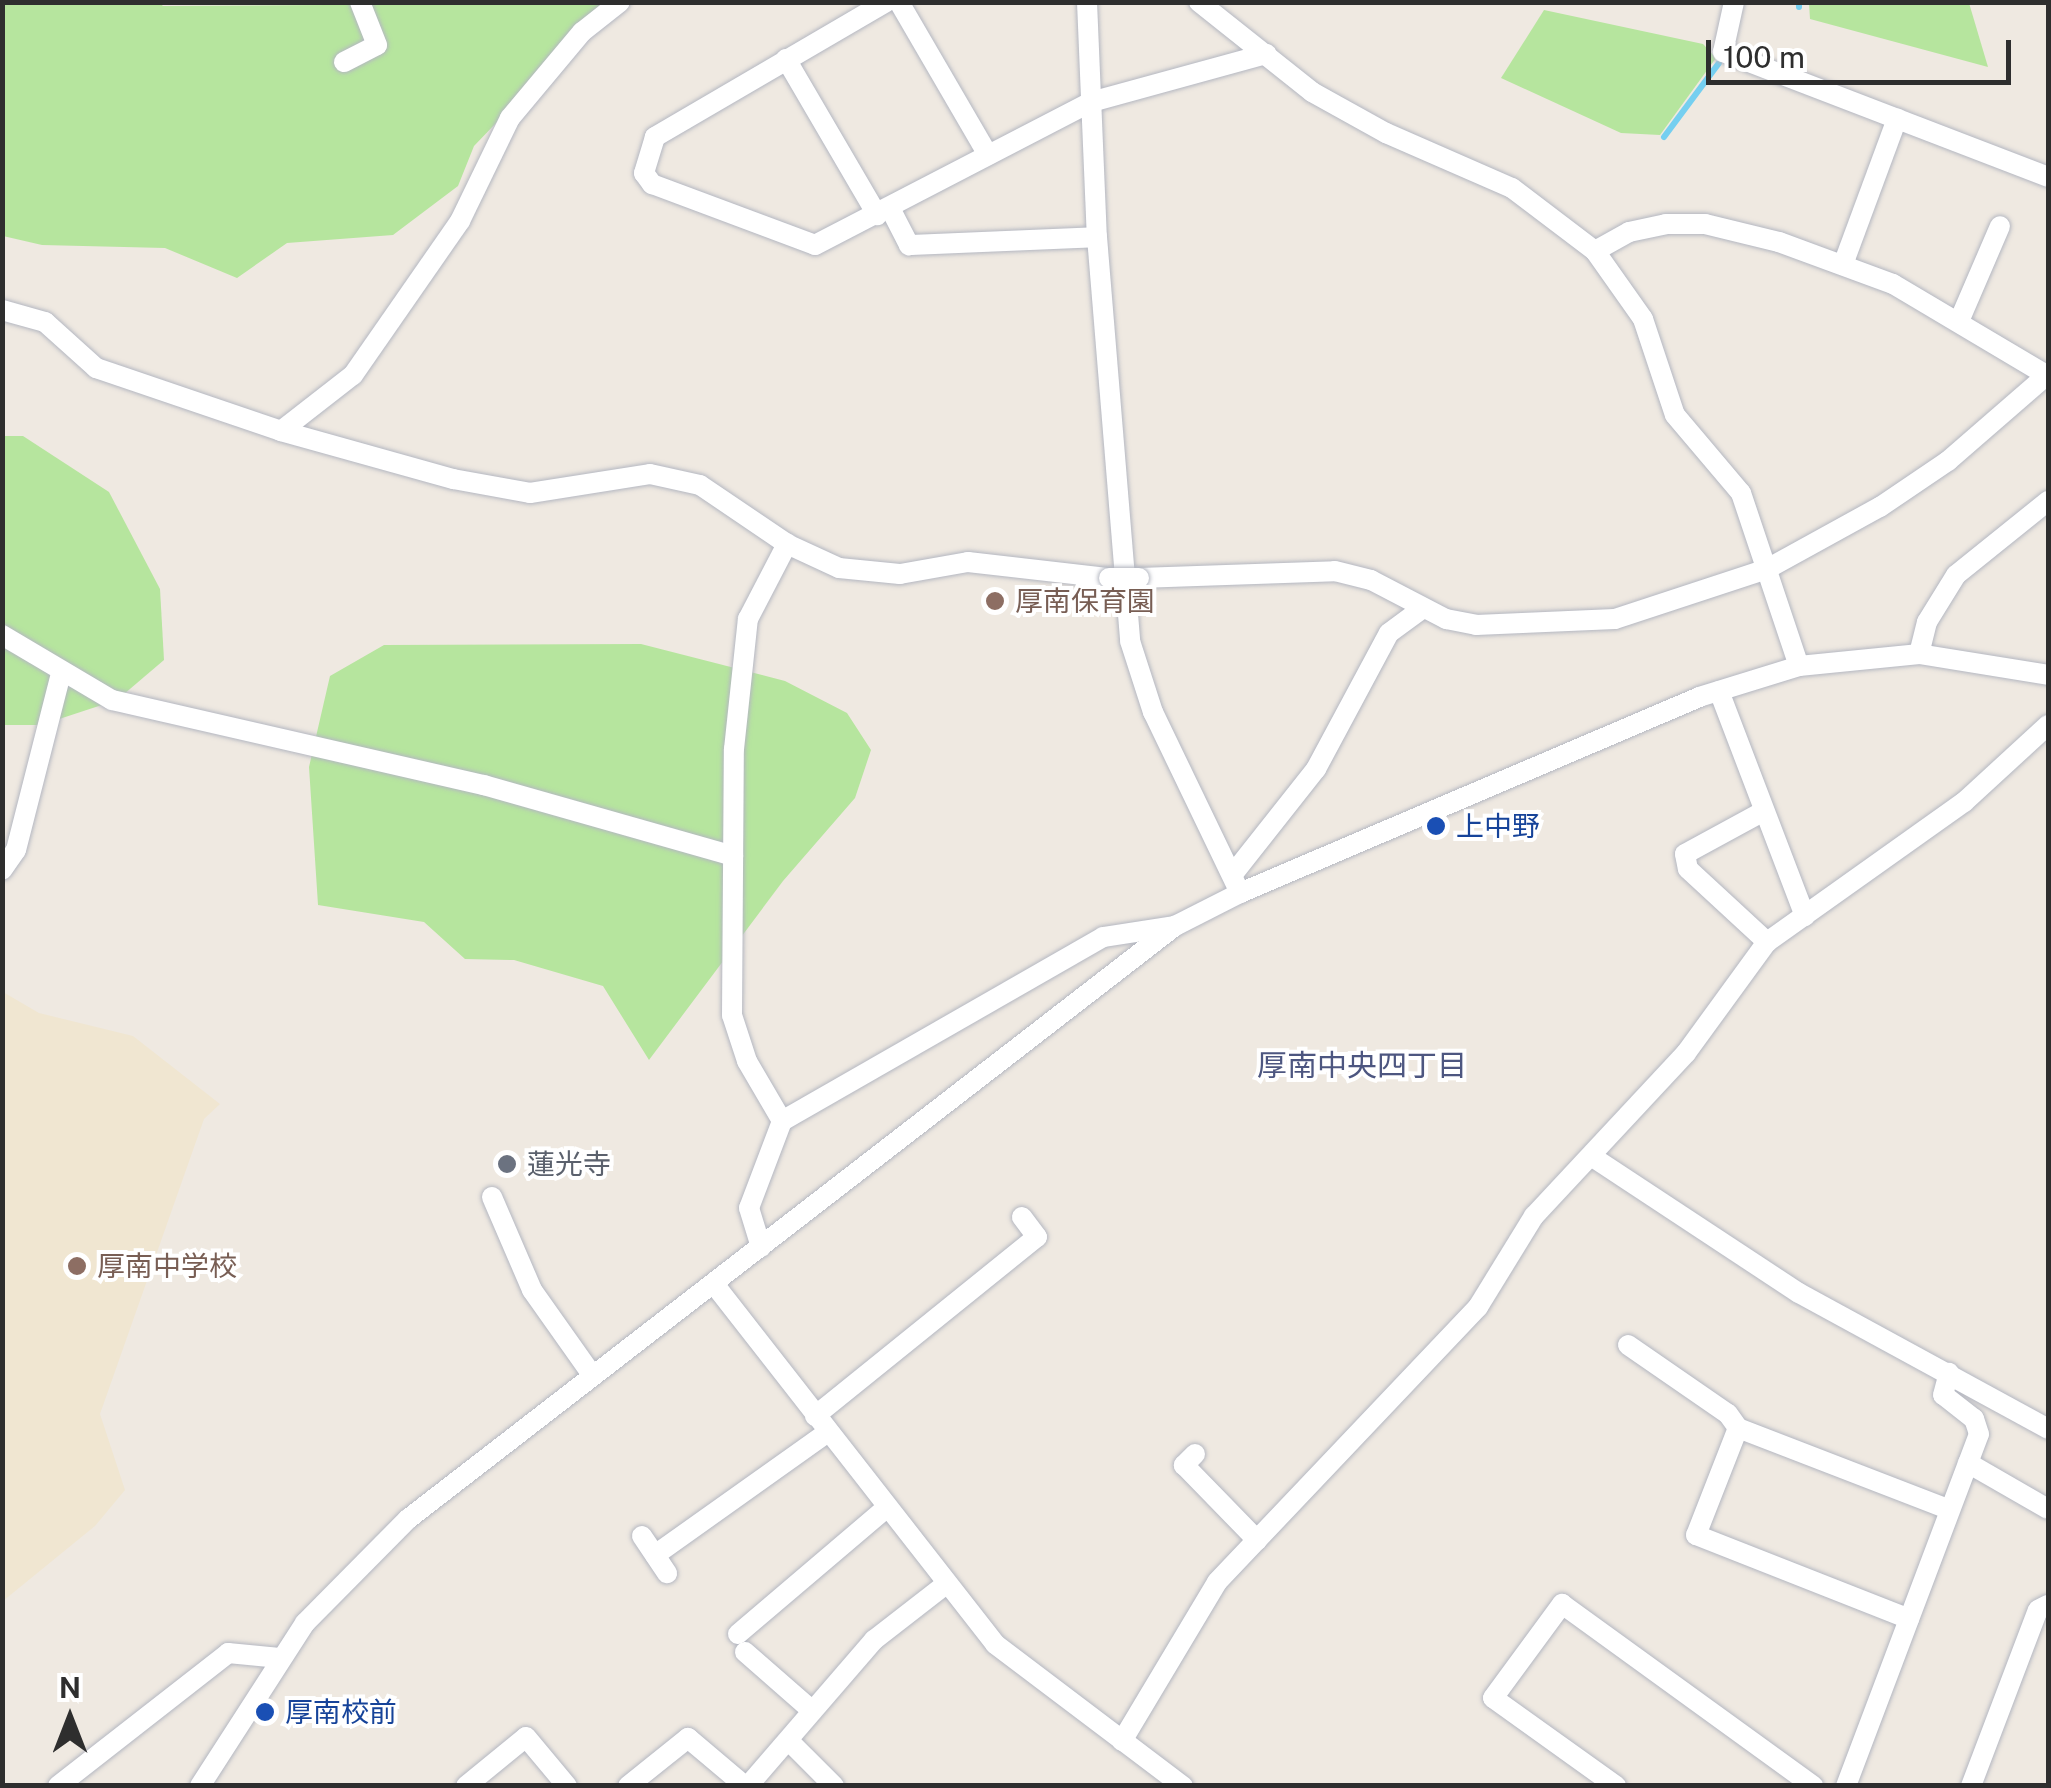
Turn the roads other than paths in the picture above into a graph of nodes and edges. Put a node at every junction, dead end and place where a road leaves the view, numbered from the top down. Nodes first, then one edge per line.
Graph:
1 (360, 2) edge
2 (620, 2) edge
3 (886, 2) edge
4 (899, 2) edge
5 (1087, 2) edge
6 (1199, 2) edge
7 (1734, 2) edge
8 (1267, 54) junction
9 (786, 60) junction
10 (344, 62) dead end
11 (1091, 102) junction
12 (1897, 119) junction
13 (988, 155) junction
14 (2048, 177) edge
15 (883, 212) junction
16 (2000, 226) dead end
17 (1097, 237) junction
18 (1595, 251) junction
19 (1844, 262) junction
20 (2, 310) edge
21 (1960, 319) junction
22 (2048, 375) edge
23 (281, 432) junction
24 (2048, 501) edge
25 (787, 544) junction
26 (1766, 569) junction
27 (1424, 608) junction
28 (2, 636) edge
29 (1919, 654) junction
30 (1800, 666) junction
31 (61, 674) junction
32 (2048, 675) edge
33 (1719, 691) junction
34 (2048, 725) edge
35 (1764, 811) junction
36 (733, 856) junction
37 (4, 865) edge
38 (1236, 883) junction
39 (1804, 916) junction
40 (1176, 926) junction
41 (1766, 942) junction
42 (782, 1122) junction
43 (1594, 1158) junction
44 (492, 1197) dead end
45 (1022, 1218) dead end
46 (761, 1247) junction
47 (714, 1284) junction
48 (1628, 1345) dead end
49 (1949, 1373) junction
50 (593, 1376) junction
51 (822, 1424) junction
52 (1738, 1428) junction
53 (2048, 1429) edge
54 (1195, 1454) dead end
55 (1968, 1464) junction
56 (886, 1508) junction
57 (1950, 1510) junction
58 (2048, 1510) edge
59 (642, 1536) dead end
60 (1257, 1540) junction
61 (655, 1555) junction
62 (667, 1573) dead end
63 (944, 1585) junction
64 (2048, 1604) edge
65 (1908, 1620) junction
66 (280, 1658) junction
67 (810, 1709) junction
68 (1122, 1741) junction
69 (790, 1742) junction
70 (58, 1786) edge
71 (200, 1786) edge
72 (466, 1786) edge
73 (566, 1786) edge
74 (628, 1786) edge
75 (746, 1786) edge
76 (834, 1786) edge
77 (1182, 1786) edge
78 (1616, 1786) edge
79 (1813, 1786) edge
80 (1846, 1786) edge
81 (1971, 1786) edge

1 - 10 street
2 - 23 street
3 - 9 street
4 - 13 street
5 - 11 street
6 - 8 street
7 - 12 street
8 - 11 street
8 - 18 street
9 - 15 street
9 - 15 street
11 - 13 street
11 - 17 street
12 - 14 street
12 - 19 street
13 - 15 street
15 - 17 street
16 - 21 street
17 - 38 street
18 - 19 street
18 - 26 street
19 - 21 street
20 - 23 street
21 - 22 street
22 - 26 street
23 - 25 street
24 - 29 street
25 - 27 street, bridge
25 - 36 street
26 - 27 street
26 - 30 street
27 - 38 street
28 - 31 street
29 - 30 street
29 - 32 street
30 - 33 street
31 - 36 street
31 - 37 street
33 - 35 street
33 - 38 street
34 - 39 street
35 - 39 street
35 - 41 street
36 - 42 street
38 - 40 street
39 - 41 street
40 - 42 street
40 - 46 street
41 - 43 street
42 - 46 street
43 - 49 street
43 - 60 street
44 - 50 street
45 - 51 street
46 - 47 street
47 - 50 street
47 - 51 street
48 - 52 street
49 - 53 street
49 - 55 street
50 - 66 street
51 - 56 street
51 - 61 street
52 - 57 street
52 - 65 street
54 - 60 street
55 - 57 street
55 - 58 street
56 - 63 street
56 - 67 street
57 - 65 street
59 - 61 street
60 - 68 street
61 - 62 street
63 - 67 street
63 - 68 street
64 - 81 street
65 - 80 street
66 - 70 street
66 - 71 street
67 - 69 street
68 - 77 street
69 - 75 street
69 - 76 street
72 - 73 street
74 - 75 street
78 - 79 street

